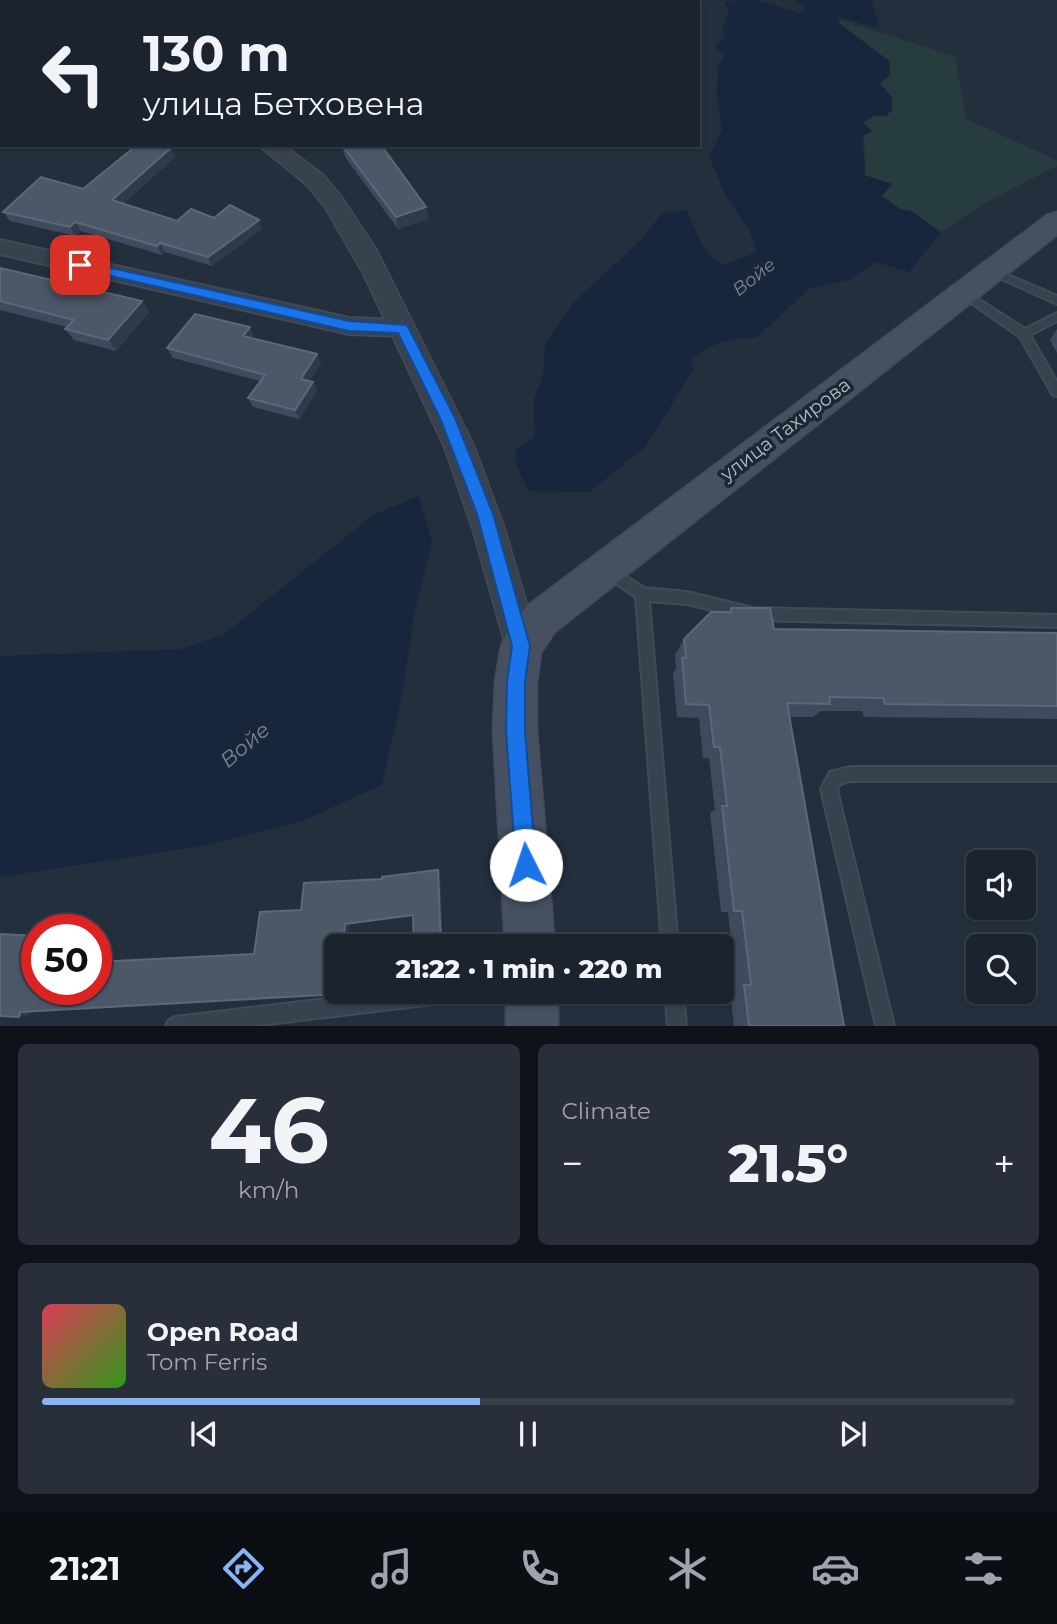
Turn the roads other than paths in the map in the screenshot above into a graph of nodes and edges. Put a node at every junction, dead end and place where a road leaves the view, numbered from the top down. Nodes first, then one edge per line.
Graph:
1 (273, 147) edge
2 (1057, 221) edge
3 (0, 247) edge
4 (992, 271) junction
5 (964, 293) junction
6 (1057, 300) edge
7 (1057, 317) edge
8 (402, 328) junction
9 (1024, 334) junction
10 (1057, 392) edge
11 (607, 570) junction
12 (642, 594) junction
13 (1057, 621) edge
14 (521, 646) junction
15 (1057, 774) edge
16 (529, 934) edge
17 (669, 934) edge
18 (359, 1004) edge
19 (532, 1004) edge
20 (675, 1004) edge
21 (176, 1026) edge
22 (532, 1026) edge
23 (677, 1026) edge
24 (885, 1026) edge

1 - 8 street
2 - 4 main road, улица Тахирова
3 - 8 street
4 - 5 main road, улица Тахирова
4 - 6 lane
5 - 9 lane
5 - 11 main road, улица Тахирова
7 - 9 lane
8 - 14 street
9 - 10 lane
11 - 12 lane
11 - 14 main road, улица Тахирова
12 - 13 lane
12 - 17 lane
14 - 16 main road
15 - 24 lane
18 - 21 lane
19 - 22 main road
20 - 23 lane

